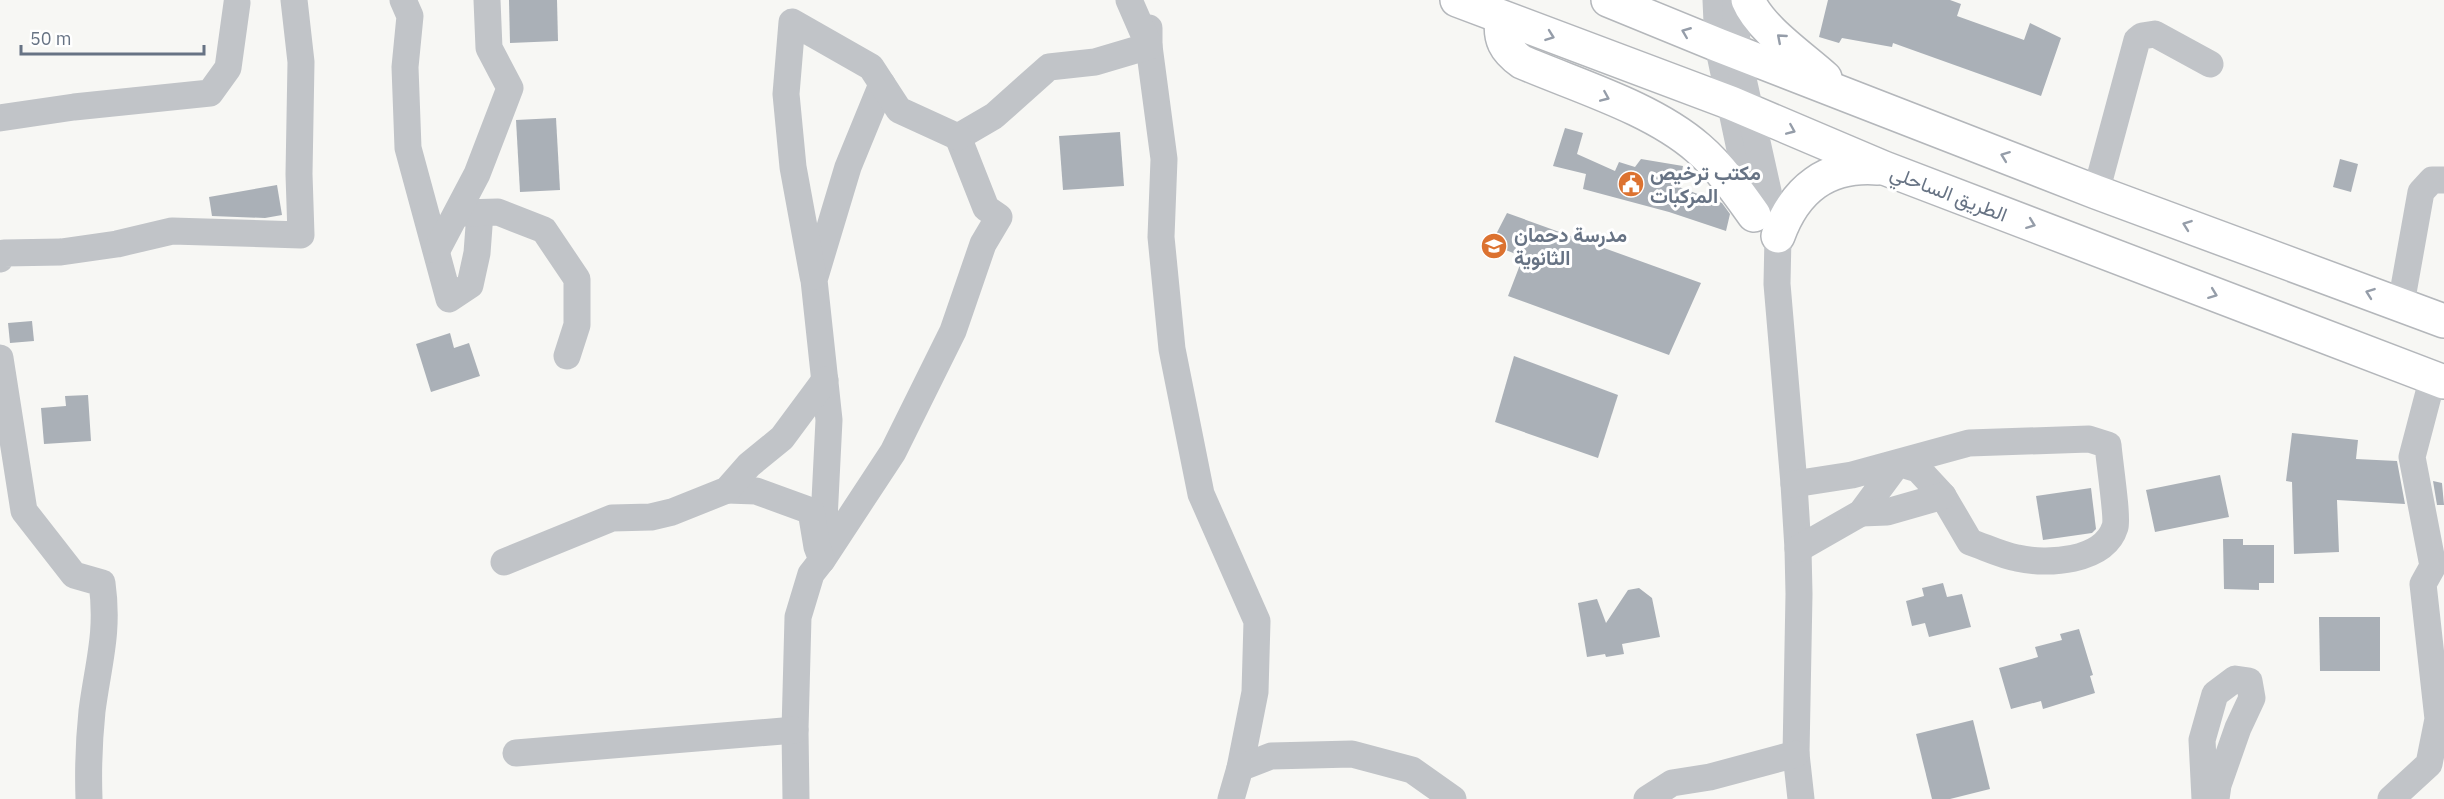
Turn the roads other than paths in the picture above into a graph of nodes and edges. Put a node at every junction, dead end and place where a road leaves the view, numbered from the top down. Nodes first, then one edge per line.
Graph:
1 (294, 0) edge
2 (403, 0) edge
3 (487, 0) edge
4 (1129, 0) edge
5 (1149, 0) edge
6 (1457, 0) edge
7 (1608, 0) edge
8 (1716, 0) edge
9 (1736, 0) edge
10 (1748, 0) edge
11 (237, 3) dead end
12 (1502, 18) junction
13 (1149, 46) junction
14 (1728, 48) junction
15 (2210, 64) dead end
16 (882, 84) junction
17 (1840, 91) junction
18 (1742, 108) junction
19 (0, 118) edge
20 (958, 137) junction
21 (1884, 168) junction
22 (2444, 180) edge
23 (2096, 192) junction
24 (468, 213) junction
25 (1754, 215) junction
26 (1778, 236) junction
27 (437, 250) junction
28 (0, 259) edge
29 (814, 280) junction
30 (1777, 284) junction
31 (2401, 304) junction
32 (2444, 321) edge
33 (567, 356) dead end
34 (0, 358) edge
35 (825, 380) junction
36 (2438, 380) edge
37 (1898, 463) junction
38 (1794, 484) junction
39 (727, 490) junction
40 (1943, 496) junction
41 (1861, 513) junction
42 (1797, 549) junction
43 (822, 560) junction
44 (504, 562) dead end
45 (795, 730) junction
46 (516, 753) dead end
47 (1797, 754) junction
48 (1240, 768) junction
49 (89, 799) edge
50 (796, 799) edge
51 (1231, 799) edge
52 (1453, 799) edge
53 (1647, 799) edge
54 (1801, 799) edge
55 (2205, 799) edge
56 (2216, 799) edge
57 (2391, 799) edge

1 - 28 street
2 - 27 street
3 - 24 street
4 - 13 street
5 - 13 street
6 - 12 highway, الطريق الساحلي
14 -> 7 highway
8 - 14 street
9 - 14 street
17 -> 10 highway
11 - 19 street
12 -> 18 highway, الطريق الساحلي
12 -> 25 highway
13 - 20 street
13 - 48 street
14 - 17 highway
14 - 18 street
15 - 23 street
16 - 20 street
16 - 29 street
16 - 29 street
23 -> 17 highway
18 -> 21 highway, الطريق الساحلي
18 - 25 street
18 - 26 street
20 - 43 street
21 - 26 highway
21 -> 36 highway, الطريق الساحلي
22 - 31 street
31 -> 23 highway
24 - 27 street
24 - 27 street
24 - 33 street
25 - 30 street
26 - 30 street
29 - 35 street
30 - 38 street
31 - 32 highway
34 - 49 street
35 - 39 street
35 - 43 street
36 - 57 street
37 - 38 street
37 - 40 street
37 - 40 street
37 - 41 street
38 - 42 street
39 - 43 street
39 - 44 street
40 - 41 street
41 - 42 street
42 - 47 street
43 - 45 street
45 - 46 street
45 - 50 street
47 - 53 street
47 - 54 street
48 - 51 street
48 - 52 street
55 - 56 street

